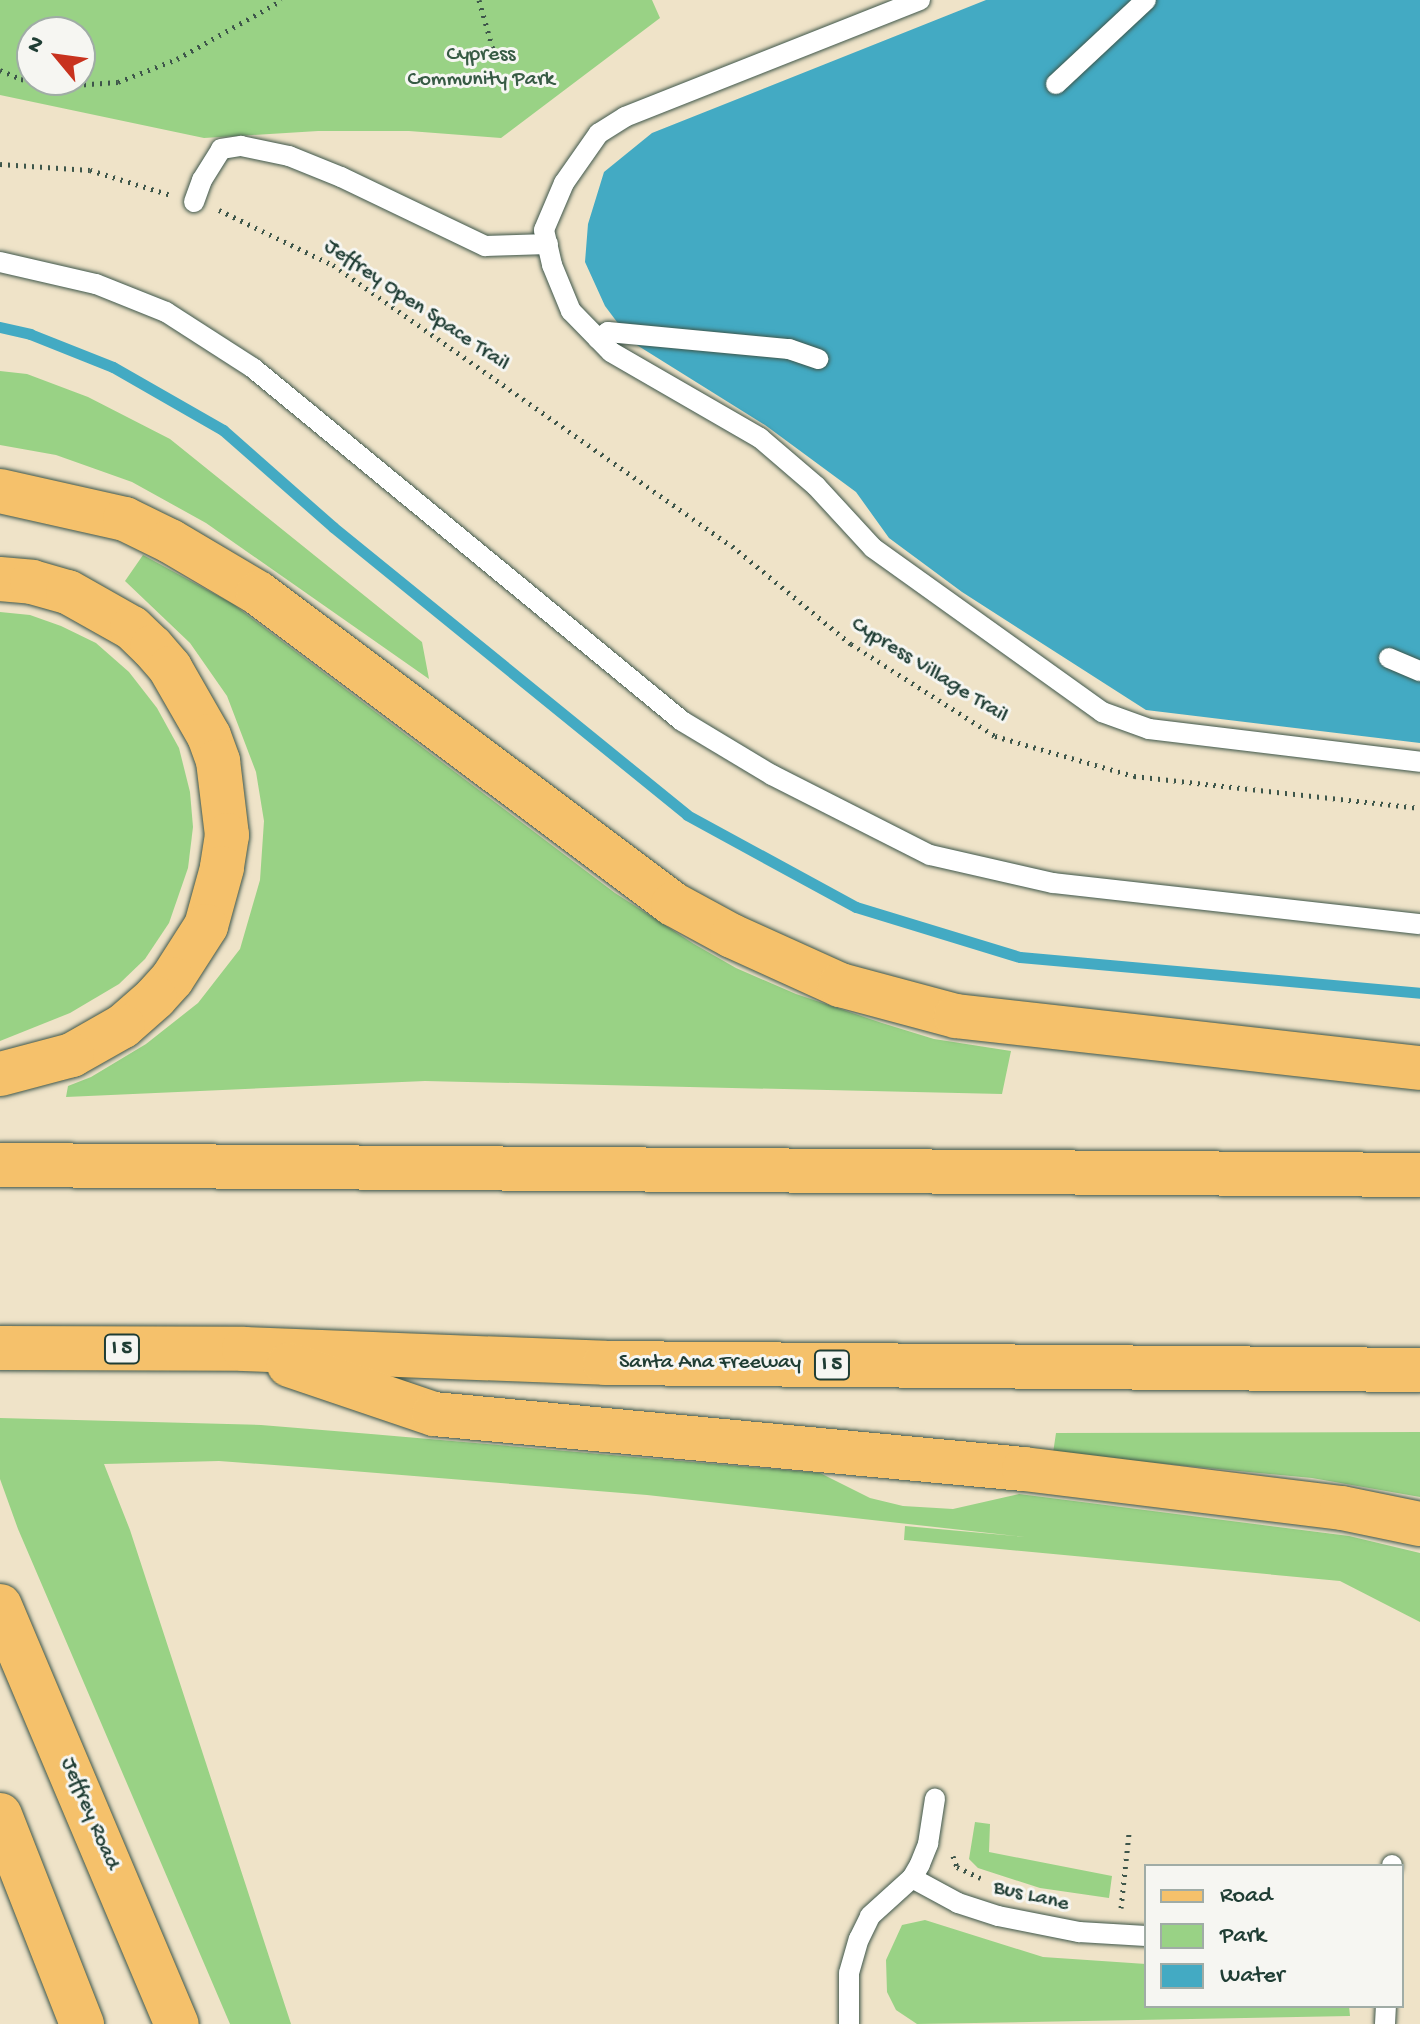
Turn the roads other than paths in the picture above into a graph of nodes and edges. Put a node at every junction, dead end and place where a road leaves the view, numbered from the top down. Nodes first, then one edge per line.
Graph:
1 (920, 0) edge
2 (1146, 0) edge
3 (1056, 84) dead end
4 (194, 202) road end
5 (548, 244) junction
6 (0, 262) edge
7 (598, 339) junction
8 (818, 359) dead end
9 (0, 491) edge
10 (0, 579) edge
11 (1389, 658) dead end
12 (1420, 671) edge
13 (1420, 762) edge
14 (1420, 924) edge
15 (1420, 1068) edge
16 (0, 1074) edge
17 (0, 1165) edge
18 (1420, 1175) edge
19 (0, 1348) edge
20 (244, 1349) junction
21 (1420, 1370) edge
22 (1420, 1524) edge
23 (0, 1606) edge
24 (935, 1799) dead end
25 (0, 1815) edge
26 (912, 1878) junction
27 (1144, 1936) edge
28 (82, 2024) edge
29 (177, 2024) edge
30 (849, 2024) edge

1 - 5 lane
2 - 3 lane
4 - 5 lane
5 - 7 lane
6 - 14 lane
7 - 8 lane
7 - 13 lane
9 - 15 main road
10 - 16 main road
11 - 12 lane
17 - 18 main road
19 - 20 main road, Santa Ana Freeway / I 5
20 - 21 main road, Santa Ana Freeway / I 5
20 - 22 main road
23 - 29 main road, Jeffrey Road
24 - 26 lane
25 - 28 main road
26 - 27 lane, Bus Lane
26 - 30 lane

